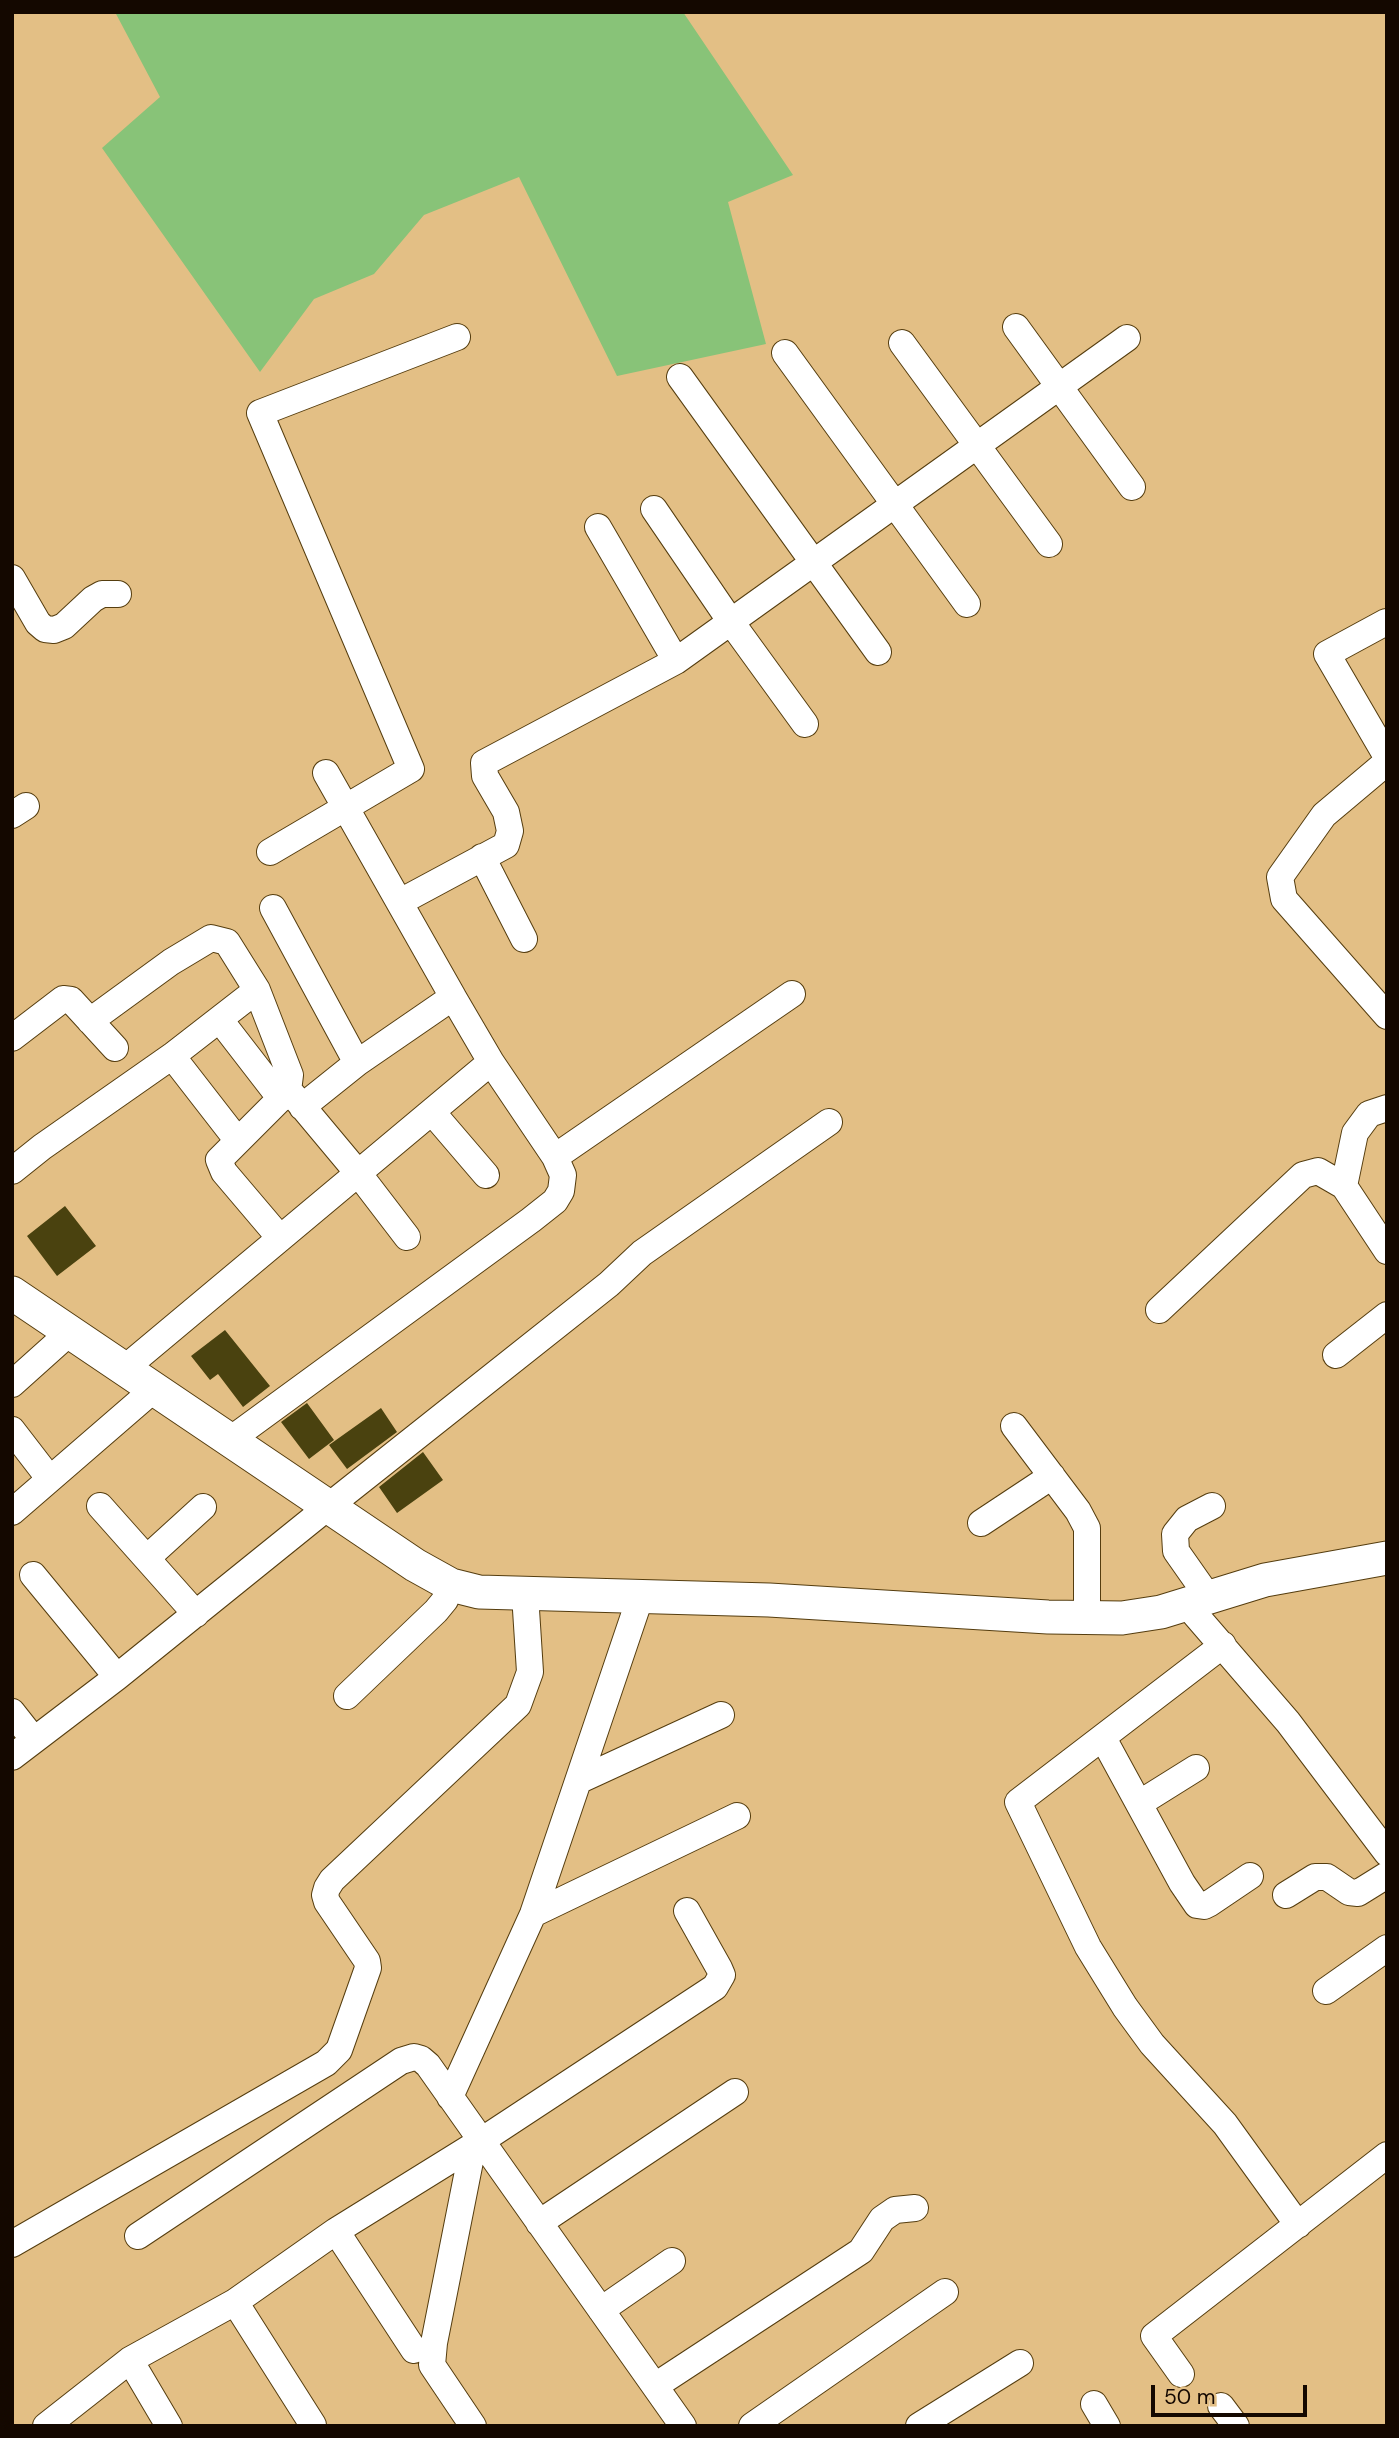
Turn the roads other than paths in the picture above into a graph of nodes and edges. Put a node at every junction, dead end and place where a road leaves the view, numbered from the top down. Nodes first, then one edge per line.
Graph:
1 (1016, 327) dead end
2 (457, 337) dead end
3 (1127, 338) dead end
4 (902, 343) dead end
5 (785, 354) dead end
6 (680, 377) dead end
7 (1060, 387) junction
8 (978, 446) junction
9 (1132, 487) dead end
10 (894, 507) junction
11 (654, 509) dead end
12 (598, 527) dead end
13 (1049, 544) dead end
14 (813, 564) junction
15 (12, 578) edge
16 (118, 594) dead end
17 (967, 604) dead end
18 (731, 622) junction
19 (1386, 622) edge
20 (878, 652) dead end
21 (677, 661) junction
22 (805, 724) dead end
23 (1387, 759) edge
24 (326, 773) dead end
25 (346, 807) junction
26 (270, 852) dead end
27 (482, 857) junction
28 (400, 902) junction
29 (273, 908) dead end
30 (524, 939) dead end
31 (257, 990) junction
32 (792, 994) dead end
33 (453, 997) junction
34 (1387, 1016) edge
35 (220, 1020) junction
36 (90, 1021) junction
37 (12, 1038) edge
38 (115, 1048) dead end
39 (172, 1056) junction
40 (491, 1062) junction
41 (357, 1063) junction
42 (290, 1099) junction
43 (1387, 1108) edge
44 (432, 1112) junction
45 (829, 1122) dead end
46 (238, 1141) junction
47 (555, 1157) junction
48 (12, 1171) edge
49 (358, 1173) junction
50 (486, 1175) dead end
51 (1344, 1186) junction
52 (407, 1237) dead end
53 (280, 1238) junction
54 (1387, 1251) edge
55 (12, 1293) edge
56 (1159, 1310) dead end
57 (1387, 1315) edge
58 (70, 1332) junction
59 (1336, 1355) dead end
60 (124, 1369) junction
61 (12, 1384) edge
62 (153, 1390) junction
63 (1014, 1426) dead end
64 (12, 1430) edge
65 (230, 1440) junction
66 (1052, 1476) junction
67 (50, 1478) junction
68 (100, 1506) dead end
69 (329, 1506) junction
70 (1212, 1506) dead end
71 (203, 1507) dead end
72 (12, 1512) edge
73 (981, 1523) dead end
74 (147, 1558) junction
75 (1387, 1558) edge
76 (33, 1575) dead end
77 (451, 1585) junction
78 (525, 1594) junction
79 (641, 1595) junction
80 (1198, 1601) junction
81 (196, 1614) junction
82 (1087, 1618) junction
83 (1223, 1645) junction
84 (117, 1677) junction
85 (346, 1696) dead end
86 (12, 1712) edge
87 (721, 1715) dead end
88 (1103, 1738) junction
89 (34, 1740) junction
90 (12, 1757) edge
91 (1196, 1768) dead end
92 (580, 1780) junction
93 (1140, 1802) junction
94 (737, 1816) dead end
95 (1387, 1853) edge
96 (1387, 1875) edge
97 (1250, 1877) dead end
98 (1286, 1895) dead end
99 (687, 1912) dead end
100 (533, 1914) junction
101 (1387, 1948) edge
102 (1326, 1991) dead end
103 (735, 2092) dead end
104 (450, 2097) junction
105 (477, 2143) junction
106 (1387, 2155) edge
107 (915, 2208) dead end
108 (540, 2223) junction
109 (1298, 2225) junction
110 (336, 2231) junction
111 (138, 2236) dead end
112 (12, 2244) edge
113 (672, 2261) dead end
114 (945, 2292) dead end
115 (235, 2302) junction
116 (601, 2310) junction
117 (414, 2350) dead end
118 (130, 2360) junction
119 (1020, 2363) dead end
120 (1181, 2374) dead end
121 (654, 2386) junction
122 (313, 2425) edge
123 (46, 2426) edge
124 (169, 2426) edge
125 (473, 2426) edge
126 (682, 2426) edge
127 (752, 2426) edge
128 (919, 2426) edge

1 - 7 street
2 - 25 street
3 - 7 street
4 - 8 street
5 - 10 street
6 - 14 street
7 - 8 street
7 - 9 street
8 - 10 street
8 - 13 street
10 - 14 street
10 - 17 street
11 - 18 street
12 - 21 street
14 - 18 street
14 - 20 street
15 - 16 street
18 - 21 street
18 - 22 street
19 - 23 street
21 - 27 street
23 - 34 street
24 - 25 street
25 - 26 street
25 - 28 street
27 - 28 street
27 - 30 street
28 - 33 street
29 - 41 street
31 - 35 street
31 - 36 street
31 - 42 street
32 - 47 street
33 - 40 street
33 - 41 street
35 - 39 street
35 - 42 street
36 - 37 street
36 - 38 street
39 - 46 street
39 - 48 street
40 - 44 street
40 - 47 street
41 - 42 street
42 - 46 street
42 - 49 street
43 - 51 street
44 - 49 street
44 - 50 street
45 - 69 street
46 - 53 street
47 - 65 street
49 - 52 street
49 - 53 street
51 - 54 street
51 - 56 street
53 - 60 street
55 - 58 main road
57 - 59 street
58 - 60 main road
58 - 61 street
60 - 62 main road
62 - 65 main road
62 - 67 street
63 - 66 street
64 - 67 street
65 - 69 main road
66 - 73 street
66 - 82 street
67 - 72 street
68 - 74 street
69 - 77 main road
69 - 81 street
70 - 80 street
71 - 74 street
74 - 81 street
75 - 80 main road
76 - 84 street
77 - 78 main road
77 - 85 street
78 - 79 main road
78 - 112 street
79 - 82 main road
79 - 92 street
80 - 82 main road
80 - 83 street
81 - 84 street
83 - 88 street
83 - 95 street
84 - 89 street
86 - 89 street
87 - 92 street
88 - 93 street
88 - 109 street
89 - 90 street
91 - 93 street
92 - 100 street
93 - 97 street
94 - 100 street
96 - 98 street
99 - 105 street
100 - 104 street
101 - 102 street
103 - 108 street
104 - 105 street
104 - 111 street
105 - 108 street
105 - 110 street
105 - 125 street
106 - 109 street
107 - 121 street
108 - 116 street
109 - 120 street
110 - 115 street
110 - 117 street
113 - 116 street
114 - 127 street
115 - 118 street
115 - 122 street
116 - 121 street
118 - 123 street
118 - 124 street
119 - 128 street
121 - 126 street

